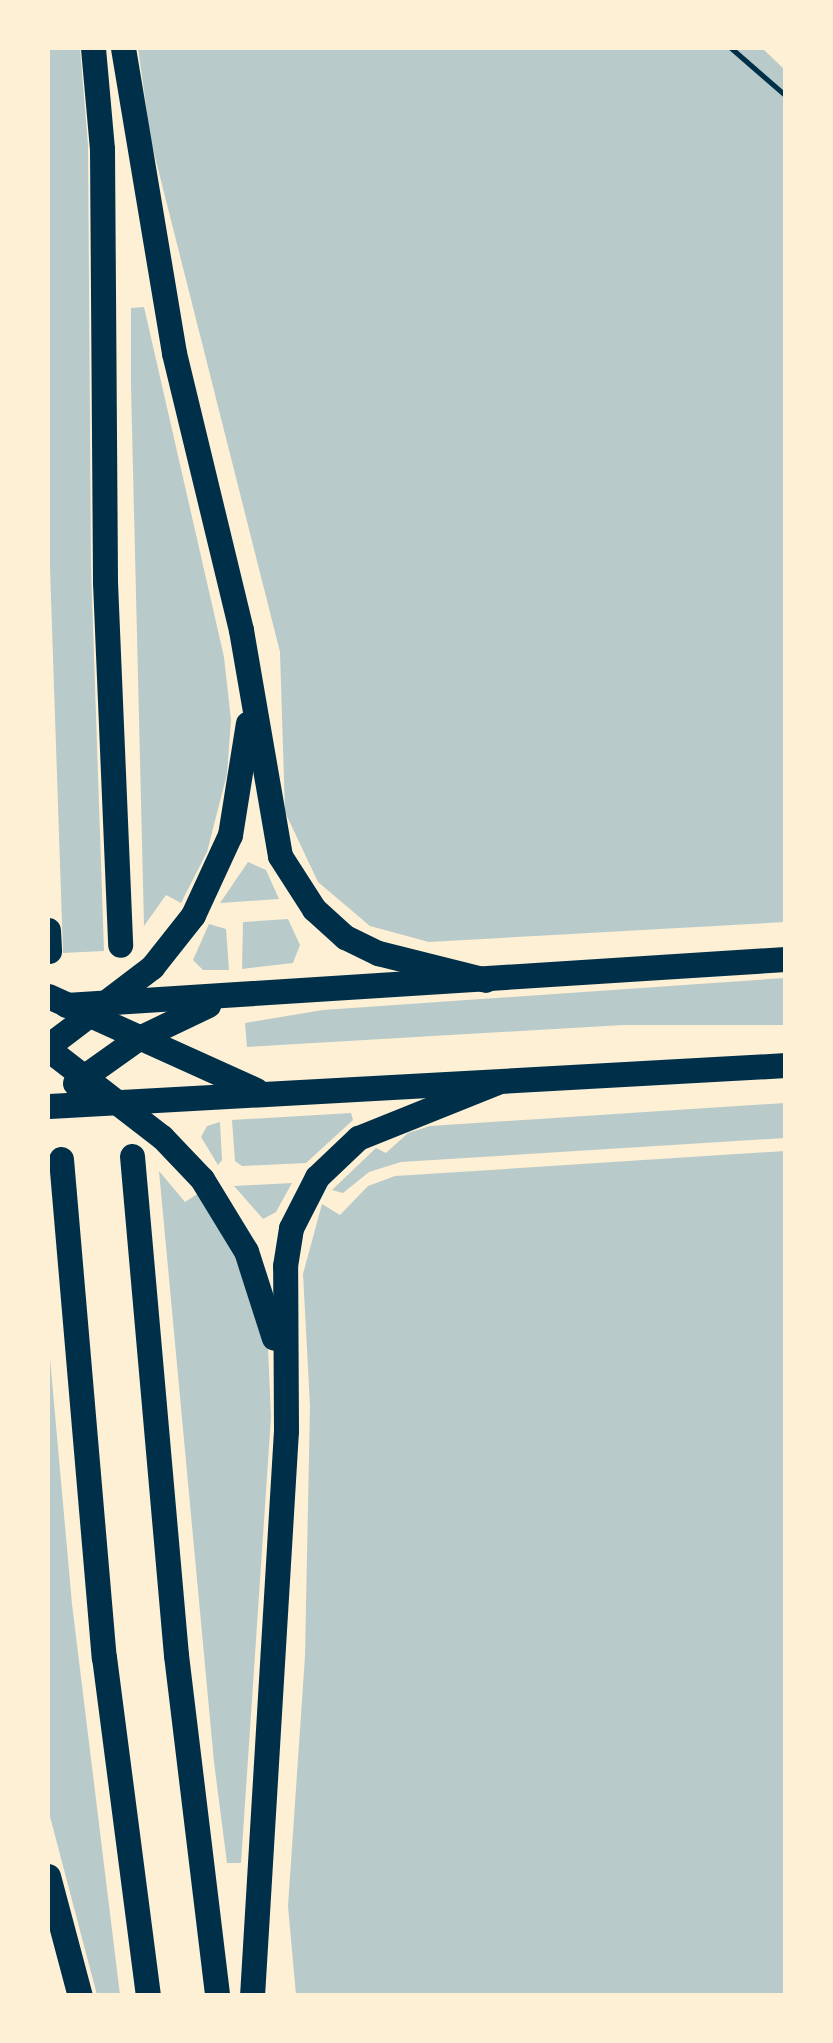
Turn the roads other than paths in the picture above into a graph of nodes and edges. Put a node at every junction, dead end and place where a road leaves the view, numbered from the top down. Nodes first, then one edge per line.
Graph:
1 (93, 48) edge
2 (124, 48) edge
3 (252, 694) junction
4 (48, 930) edge
5 (120, 945) dead end
6 (48, 951) edge
7 (786, 959) edge
8 (486, 980) junction
9 (236, 995) junction
10 (77, 1006) edge
11 (150, 1039) junction
12 (48, 1048) edge
13 (786, 1065) edge
14 (85, 1075) junction
15 (496, 1082) junction
16 (265, 1093) junction
17 (120, 1102) junction
18 (48, 1107) edge
19 (132, 1156) dead end
20 (61, 1159) dead end
21 (287, 1397) junction
22 (48, 1876) edge
23 (80, 1996) edge
24 (148, 1996) edge
25 (217, 1996) edge
26 (252, 1996) edge

1 - 5 main road
2 - 3 main road
3 - 8 main road
3 - 10 main road
4 - 6 main road
7 - 8 main road
8 - 9 main road
9 - 10 main road
9 - 11 main road
10 - 11 main road
10 - 12 main road
11 - 14 main road
11 - 16 main road
12 - 14 main road
13 - 15 main road
14 - 17 main road
14 - 18 main road
15 - 16 main road
15 - 21 main road
16 - 17 main road
17 - 18 main road
17 - 21 main road
19 - 25 main road
20 - 24 main road
21 - 26 main road
22 - 23 main road

